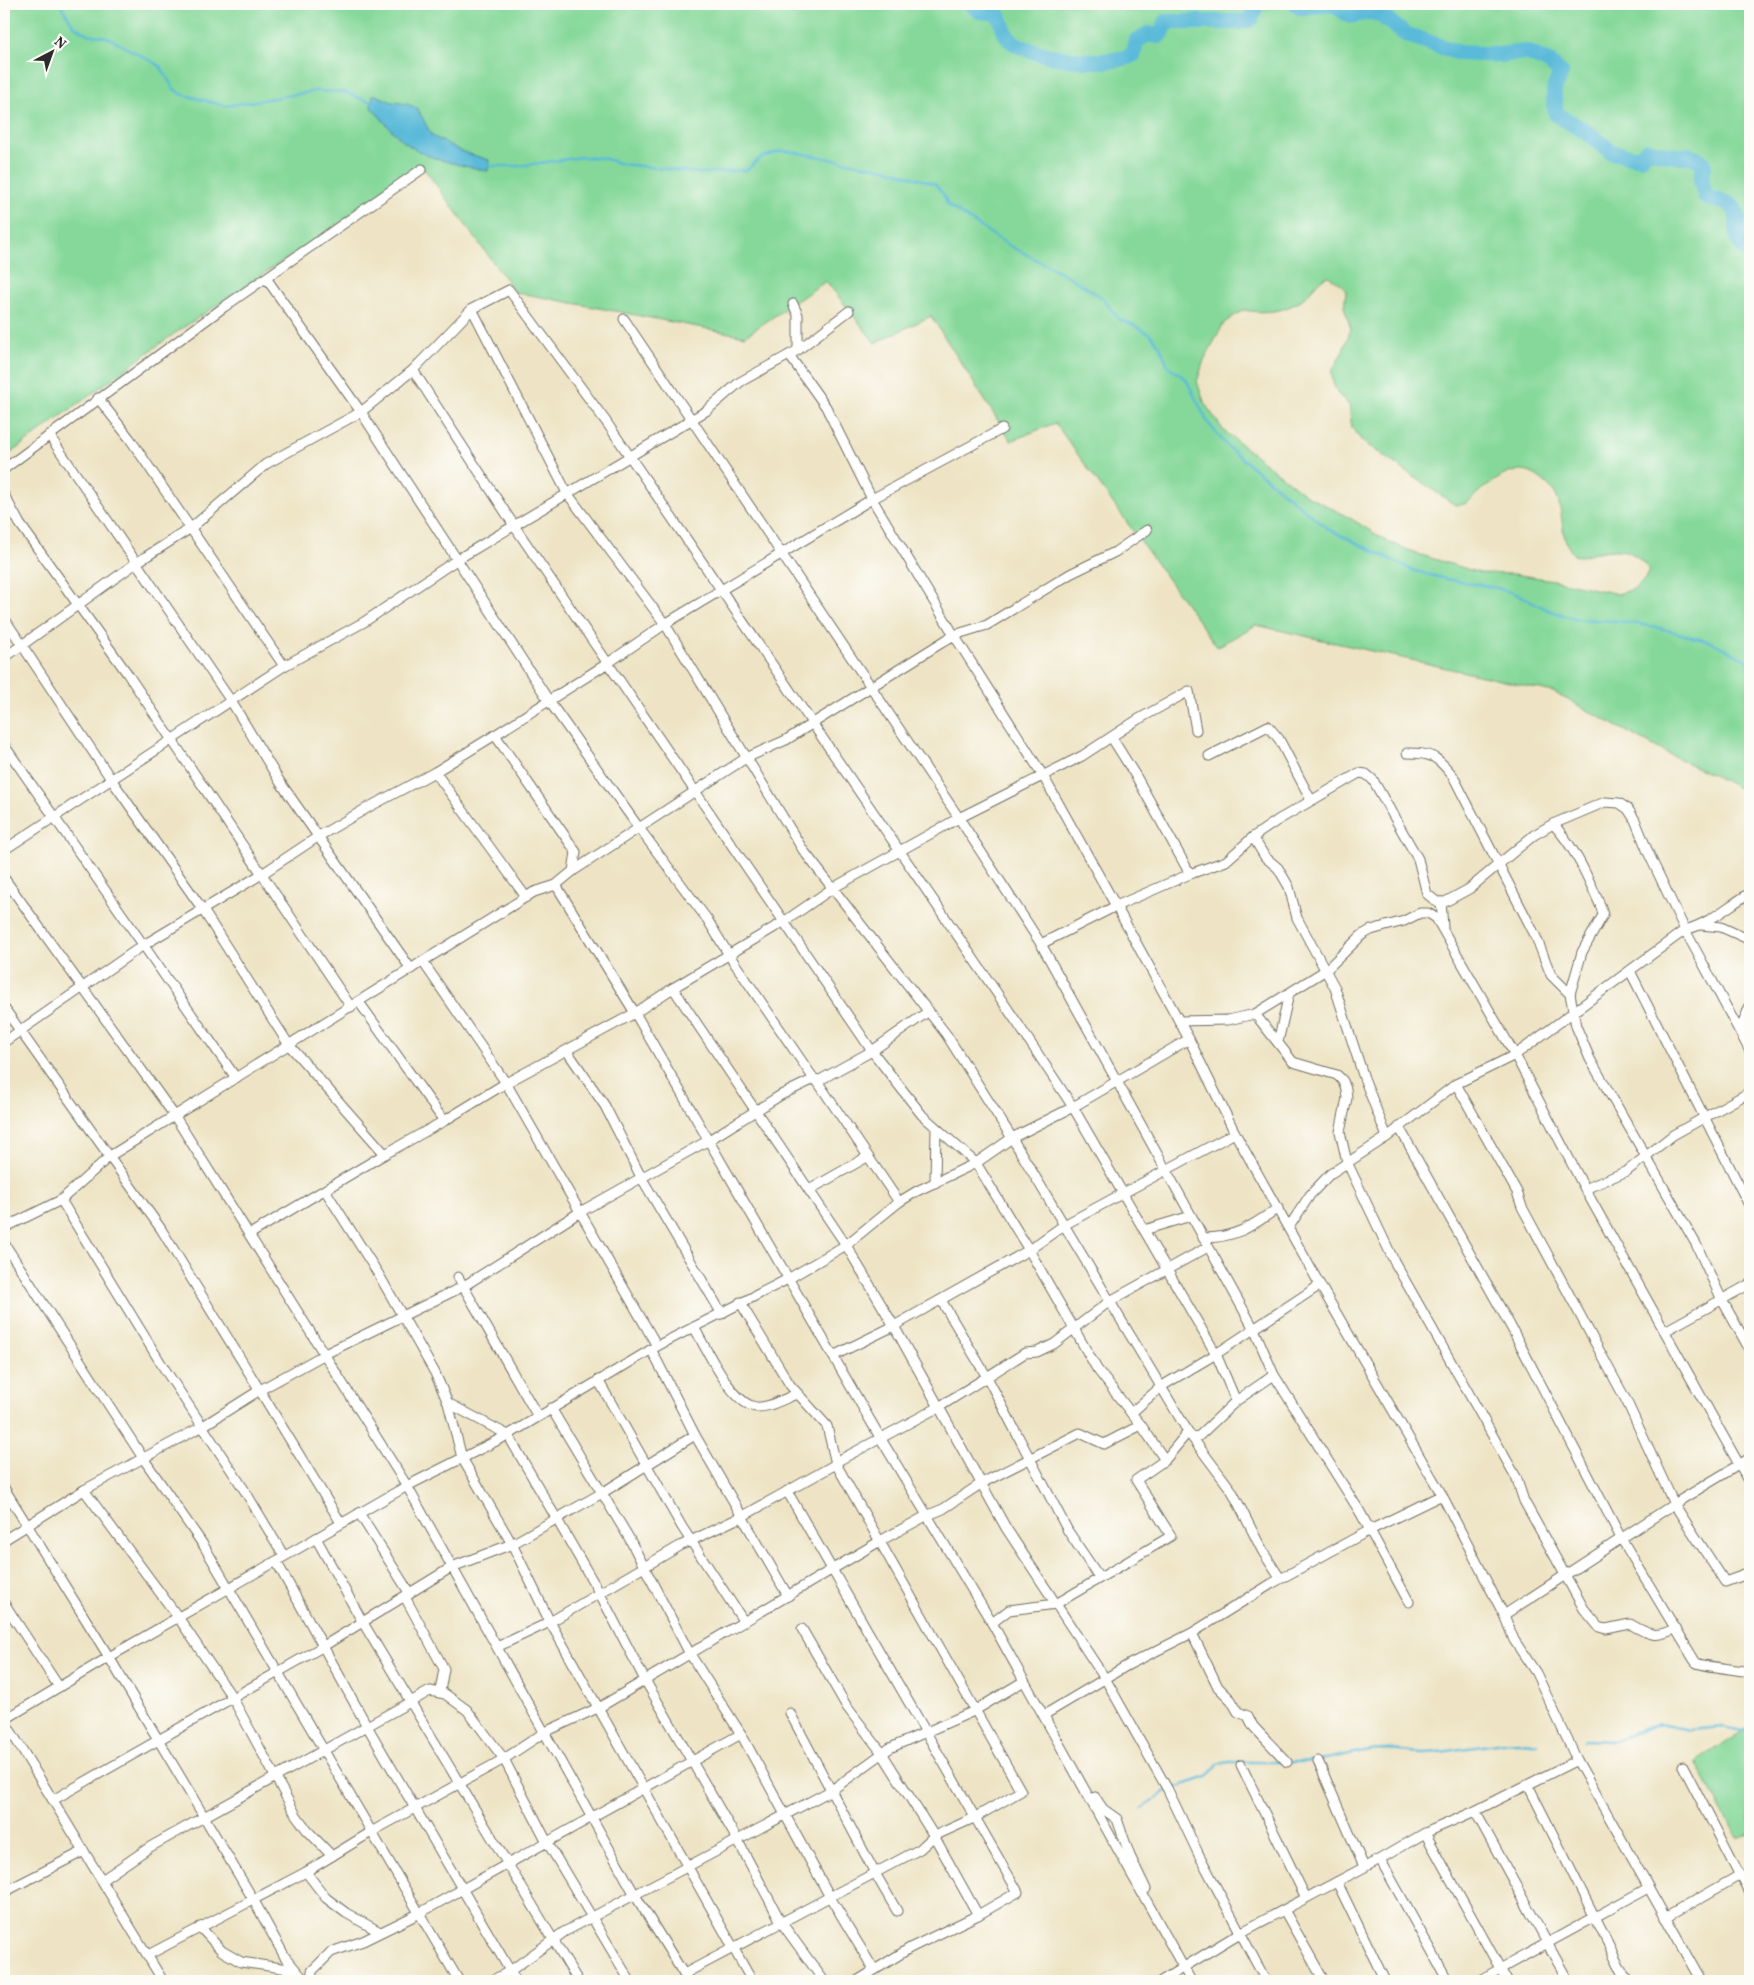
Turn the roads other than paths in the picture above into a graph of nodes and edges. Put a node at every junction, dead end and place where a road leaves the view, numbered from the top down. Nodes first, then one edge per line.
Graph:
1 (422, 169) dead end
2 (266, 278) junction
3 (793, 304) dead end
4 (472, 308) junction
5 (849, 311) dead end
6 (624, 319) dead end
7 (798, 350) junction
8 (789, 355) junction
9 (413, 370) junction
10 (98, 398) junction
11 (361, 412) junction
12 (691, 419) junction
13 (1002, 429) dead end
14 (49, 435) junction
15 (630, 457) junction
16 (4, 469) edge
17 (567, 493) junction
18 (4, 496) edge
19 (872, 499) junction
20 (515, 527) junction
21 (191, 528) junction
22 (1147, 530) dead end
23 (781, 554) junction
24 (458, 559) junction
25 (136, 563) junction
26 (720, 591) junction
27 (79, 604) junction
28 (4, 618) edge
29 (664, 624) junction
30 (954, 635) junction
31 (23, 645) junction
32 (4, 658) edge
33 (608, 663) junction
34 (284, 666) junction
35 (870, 688) junction
36 (231, 701) junction
37 (549, 701) junction
38 (812, 722) junction
39 (1196, 730) dead end
40 (495, 735) junction
41 (1112, 738) junction
42 (171, 740) junction
43 (4, 745) edge
44 (1407, 753) dead end
45 (1209, 756) dead end
46 (746, 758) junction
47 (435, 772) junction
48 (1042, 774) junction
49 (111, 779) junction
50 (696, 791) junction
51 (1311, 800) junction
52 (53, 817) junction
53 (959, 818) junction
54 (1552, 824) junction
55 (639, 828) junction
56 (319, 836) junction
57 (1253, 837) junction
58 (4, 850) edge
59 (899, 852) junction
60 (1499, 865) junction
61 (573, 871) junction
62 (262, 874) junction
63 (1190, 874) junction
64 (4, 878) edge
65 (556, 885) junction
66 (833, 888) junction
67 (1750, 893) edge
68 (526, 897) junction
69 (1431, 899) junction
70 (1441, 902) junction
71 (1116, 906) junction
72 (203, 910) junction
73 (1420, 913) junction
74 (785, 921) junction
75 (1700, 925) junction
76 (1443, 928) junction
77 (1685, 930) junction
78 (1750, 940) edge
79 (1041, 944) junction
80 (142, 946) junction
81 (728, 955) junction
82 (423, 962) junction
83 (411, 969) junction
84 (1326, 970) junction
85 (1630, 971) junction
86 (81, 987) junction
87 (672, 988) junction
88 (1289, 994) junction
89 (1570, 994) junction
90 (360, 1002) junction
91 (1750, 1005) edge
92 (351, 1006) junction
93 (4, 1008) edge
94 (929, 1011) junction
95 (1573, 1011) junction
96 (635, 1013) junction
97 (1255, 1014) junction
98 (1179, 1021) junction
99 (20, 1029) junction
100 (1740, 1031) junction
101 (1189, 1039) junction
102 (4, 1042) edge
103 (1278, 1042) junction
104 (289, 1045) junction
105 (872, 1051) junction
106 (1750, 1051) edge
107 (567, 1052) junction
108 (1515, 1055) junction
109 (236, 1078) junction
110 (815, 1080) junction
111 (1117, 1081) junction
112 (506, 1083) junction
113 (1456, 1084) junction
114 (1750, 1092) edge
115 (1073, 1107) junction
116 (754, 1111) junction
117 (174, 1115) junction
118 (1703, 1118) junction
119 (444, 1122) junction
120 (1399, 1127) junction
121 (936, 1128) junction
122 (1235, 1133) junction
123 (1387, 1137) junction
124 (1012, 1138) junction
125 (709, 1140) junction
126 (385, 1154) junction
127 (110, 1156) junction
128 (1647, 1156) junction
129 (867, 1157) junction
130 (1347, 1162) junction
131 (976, 1163) junction
132 (1166, 1170) junction
133 (641, 1177) junction
134 (936, 1183) junction
135 (1585, 1189) junction
136 (325, 1190) junction
137 (809, 1190) junction
138 (1123, 1195) junction
139 (61, 1200) junction
140 (898, 1202) junction
141 (1750, 1207) edge
142 (1278, 1208) junction
143 (580, 1212) junction
144 (1191, 1216) junction
145 (1064, 1225) junction
146 (1289, 1227) junction
147 (4, 1228) edge
148 (1144, 1230) junction
149 (250, 1234) junction
150 (1203, 1238) junction
151 (4, 1244) edge
152 (846, 1245) junction
153 (1208, 1247) junction
154 (1029, 1250) junction
155 (1168, 1271) junction
156 (458, 1277) dead end
157 (788, 1278) junction
158 (1750, 1284) edge
159 (1320, 1285) junction
160 (464, 1286) junction
161 (940, 1300) junction
162 (1722, 1300) junction
163 (1110, 1301) junction
164 (740, 1302) junction
165 (722, 1314) junction
166 (403, 1317) junction
167 (894, 1326) junction
168 (694, 1327) junction
169 (1074, 1328) junction
170 (1254, 1329) junction
171 (1665, 1331) junction
172 (654, 1347) junction
173 (1750, 1350) edge
174 (1216, 1354) junction
175 (833, 1356) junction
176 (1274, 1375) junction
177 (987, 1377) junction
178 (598, 1380) junction
179 (1162, 1386) junction
180 (260, 1390) junction
181 (797, 1394) junction
182 (1236, 1401) junction
183 (448, 1403) junction
184 (939, 1407) junction
185 (551, 1408) junction
186 (1131, 1413) junction
187 (537, 1416) junction
188 (203, 1426) junction
189 (1141, 1426) junction
190 (1188, 1432) junction
191 (508, 1435) junction
192 (696, 1436) junction
193 (881, 1438) junction
194 (143, 1458) junction
195 (462, 1458) junction
196 (1029, 1458) junction
197 (1750, 1458) edge
198 (1166, 1460) junction
199 (836, 1463) junction
200 (648, 1464) junction
201 (1738, 1466) junction
202 (982, 1483) junction
203 (1750, 1484) edge
204 (407, 1486) junction
205 (4, 1488) edge
206 (84, 1490) junction
207 (787, 1491) junction
208 (602, 1493) junction
209 (1442, 1495) junction
210 (1674, 1504) junction
211 (359, 1514) junction
212 (743, 1516) junction
213 (926, 1516) junction
214 (557, 1518) junction
215 (341, 1523) junction
216 (27, 1526) junction
217 (1370, 1530) junction
218 (316, 1538) junction
219 (1621, 1538) junction
220 (4, 1540) edge
221 (691, 1541) junction
222 (880, 1541) junction
223 (512, 1544) junction
224 (280, 1559) junction
225 (644, 1566) junction
226 (452, 1567) junction
227 (834, 1570) junction
228 (1750, 1573) edge
229 (1565, 1576) junction
230 (1099, 1577) junction
231 (1280, 1578) junction
232 (229, 1587) junction
233 (599, 1592) junction
234 (408, 1596) junction
235 (788, 1596) junction
236 (1409, 1602) dead end
237 (4, 1603) edge
238 (1056, 1604) junction
239 (1504, 1614) junction
240 (178, 1617) junction
241 (362, 1621) junction
242 (550, 1622) junction
243 (744, 1622) junction
244 (992, 1623) junction
245 (1676, 1628) junction
246 (802, 1629) dead end
247 (1192, 1633) junction
248 (322, 1647) junction
249 (496, 1647) junction
250 (690, 1654) junction
251 (109, 1657) junction
252 (277, 1672) junction
253 (1750, 1672) edge
254 (645, 1680) junction
255 (1106, 1680) junction
256 (1024, 1681) junction
257 (59, 1687) junction
258 (440, 1691) junction
259 (232, 1697) junction
260 (411, 1702) junction
261 (600, 1707) junction
262 (974, 1711) junction
263 (790, 1713) dead end
264 (1044, 1716) junction
265 (4, 1720) edge
266 (367, 1726) junction
267 (545, 1732) junction
268 (927, 1733) junction
269 (741, 1734) junction
270 (158, 1739) junction
271 (323, 1750) junction
272 (882, 1753) junction
273 (504, 1759) junction
274 (1577, 1760) junction
275 (691, 1761) junction
276 (1318, 1761) dead end
277 (1287, 1762) dead end
278 (1241, 1765) dead end
279 (1683, 1766) dead end
280 (276, 1777) junction
281 (460, 1784) junction
282 (1528, 1785) junction
283 (644, 1787) junction
284 (832, 1790) junction
285 (52, 1800) junction
286 (415, 1809) junction
287 (1475, 1811) junction
288 (592, 1815) junction
289 (786, 1816) junction
290 (974, 1818) junction
291 (205, 1819) junction
292 (371, 1832) junction
293 (1425, 1833) junction
294 (934, 1836) junction
295 (738, 1841) junction
296 (547, 1842) junction
297 (84, 1851) junction
298 (332, 1856) junction
299 (1380, 1859) junction
300 (508, 1865) junction
301 (689, 1867) junction
302 (1364, 1867) junction
303 (306, 1872) junction
304 (875, 1873) junction
305 (1740, 1875) junction
306 (102, 1880) junction
307 (1337, 1882) junction
308 (462, 1888) junction
309 (1648, 1888) junction
310 (4, 1892) edge
311 (635, 1895) junction
312 (1750, 1895) edge
313 (830, 1897) junction
314 (1306, 1898) junction
315 (253, 1899) junction
316 (1284, 1910) junction
317 (897, 1911) dead end
318 (418, 1914) junction
319 (978, 1915) junction
320 (1665, 1918) junction
321 (592, 1919) junction
322 (1594, 1919) junction
323 (781, 1922) junction
324 (200, 1927) junction
325 (380, 1932) junction
326 (1240, 1933) junction
327 (552, 1939) junction
328 (1548, 1944) junction
329 (731, 1949) junction
330 (148, 1955) junction
331 (1184, 1968) junction
332 (1500, 1968) junction
333 (295, 1970) junction
334 (874, 1970) junction
335 (510, 1971) junction
336 (686, 1978) edge
337 (163, 1981) edge
338 (305, 1981) edge
339 (311, 1981) edge
340 (459, 1981) edge
341 (491, 1981) edge
342 (516, 1981) edge
343 (578, 1981) edge
344 (630, 1981) edge
345 (752, 1981) edge
346 (824, 1981) edge
347 (857, 1981) edge
348 (1161, 1981) edge
349 (1191, 1981) edge
350 (1266, 1981) edge
351 (1324, 1981) edge
352 (1385, 1981) edge
353 (1448, 1981) edge
354 (1478, 1981) edge
355 (1507, 1981) edge
356 (1568, 1981) edge
357 (1627, 1981) edge
358 (1700, 1981) edge

1 - 2 street
2 - 10 street
2 - 11 street
3 - 7 street
4 - 9 street
4 - 15 street
4 - 17 street
5 - 7 street
6 - 12 street
7 - 8 street
8 - 12 street
8 - 19 street
9 - 11 street
9 - 20 street
10 - 14 street
10 - 21 street
11 - 21 street
11 - 24 street
12 - 15 street
12 - 23 street
13 - 19 street
14 - 16 street
14 - 25 street
15 - 17 street
15 - 26 street
17 - 20 street
17 - 29 street
18 - 27 street
19 - 23 street
19 - 30 street
20 - 24 street
20 - 33 street
21 - 25 street
21 - 34 street
22 - 30 street
23 - 26 street
23 - 35 street
24 - 34 street
24 - 37 street
25 - 27 street
25 - 36 street
26 - 29 street
26 - 38 street
27 - 31 street
27 - 42 street
28 - 31 street
29 - 33 street
29 - 46 street
30 - 35 street
30 - 48 street
31 - 32 street
31 - 49 street
33 - 37 street
33 - 50 street
34 - 36 street
35 - 38 street
35 - 53 street
36 - 42 street
36 - 56 street
37 - 40 street
37 - 55 street
38 - 46 street
38 - 59 street
39 - 41 street
40 - 47 street
40 - 61 street
41 - 48 street
41 - 63 street
42 - 49 street
42 - 62 street
43 - 52 street
44 - 60 street
45 - 51 street
46 - 50 street
46 - 66 street
47 - 56 street
47 - 68 street
48 - 53 street
48 - 71 street
49 - 52 street
49 - 72 street
50 - 55 street
50 - 74 street
51 - 57 street
51 - 69 street
52 - 58 street
52 - 80 street
53 - 59 street
53 - 79 street
54 - 60 street
54 - 77 street
54 - 89 street
55 - 61 street
55 - 81 street
56 - 62 street
56 - 83 street
57 - 63 street
57 - 84 street
59 - 66 street
59 - 115 street
60 - 70 street
60 - 89 street
61 - 65 street
62 - 72 street
62 - 92 street
63 - 71 street
64 - 86 street
65 - 68 street
65 - 96 street
66 - 74 street
66 - 94 street
67 - 75 street
68 - 82 street
69 - 70 street
69 - 73 street
70 - 76 street
71 - 79 street
71 - 98 street
72 - 80 street
72 - 104 street
73 - 76 street
73 - 84 street
74 - 81 street
74 - 105 street
75 - 77 street
75 - 78 street
76 - 108 street
77 - 85 street
77 - 100 street
79 - 111 street
80 - 86 street
80 - 109 street
81 - 87 street
81 - 110 street
82 - 83 street
82 - 112 street
83 - 90 street
84 - 88 street
84 - 123 street
85 - 95 street
85 - 118 street
86 - 99 street
86 - 117 street
87 - 96 street
87 - 116 street
88 - 97 street
88 - 103 street
89 - 95 street
90 - 92 street
90 - 119 street
91 - 100 street
92 - 104 street
93 - 99 street
94 - 105 street
94 - 124 street
95 - 108 street
95 - 128 street
96 - 107 street
96 - 125 street
97 - 98 street
97 - 103 street
98 - 101 street
99 - 102 street
99 - 127 street
100 - 106 street
101 - 111 street
101 - 122 street
103 - 130 street
104 - 109 street
104 - 126 street
105 - 110 street
105 - 121 street
107 - 112 street
107 - 133 street
108 - 113 street
108 - 135 street
109 - 117 street
110 - 116 street
110 - 129 street
111 - 115 street
111 - 132 street
112 - 119 street
112 - 143 street
113 - 120 street
113 - 210 street
114 - 118 street
115 - 124 street
115 - 138 street
116 - 125 street
116 - 137 street
117 - 127 street
117 - 149 street
118 - 128 street
118 - 141 street
119 - 126 street
120 - 123 street
120 - 219 street
121 - 131 street
121 - 134 street
122 - 132 street
122 - 142 street
123 - 130 street
124 - 131 street
124 - 145 street
125 - 133 street
125 - 157 street
126 - 136 street
127 - 139 street
127 - 180 street
128 - 135 street
128 - 162 street
129 - 137 street
129 - 140 street
130 - 146 street
130 - 229 street
131 - 134 street
131 - 154 street
132 - 138 street
132 - 144 street
133 - 143 street
133 - 165 street
134 - 140 street
135 - 171 street
136 - 149 street
136 - 166 street
137 - 152 street
138 - 145 street
138 - 148 street
139 - 147 street
139 - 188 street
140 - 152 street
142 - 146 street
142 - 150 street
143 - 160 street
143 - 172 street
144 - 148 street
144 - 150 street
145 - 154 street
145 - 163 street
146 - 159 street
148 - 155 street
149 - 204 street
150 - 153 street
151 - 194 street
152 - 157 street
152 - 167 street
153 - 155 street
153 - 170 street
154 - 161 street
154 - 169 street
155 - 163 street
155 - 174 street
156 - 160 street
157 - 164 street
157 - 175 street
158 - 162 street
159 - 170 street
159 - 209 street
160 - 166 street
160 - 187 street
161 - 167 street
161 - 177 street
162 - 171 street
162 - 173 street
163 - 169 street
163 - 179 street
164 - 165 street
164 - 181 street
165 - 168 street
166 - 180 street
166 - 183 street
167 - 175 street
167 - 184 street
168 - 172 street
168 - 181 street
169 - 177 street
169 - 186 street
170 - 174 street
170 - 176 street
171 - 201 street
172 - 178 street
172 - 192 street
174 - 179 street
174 - 182 street
175 - 193 street
176 - 182 street
176 - 217 street
177 - 184 street
177 - 196 street
178 - 185 street
178 - 200 street
179 - 186 street
179 - 190 street
180 - 188 street
180 - 215 street
181 - 199 street
182 - 190 street
183 - 191 street
183 - 195 street
184 - 193 street
184 - 202 street
185 - 187 street
185 - 208 street
186 - 189 street
187 - 191 street
188 - 194 street
188 - 224 street
189 - 196 street
189 - 198 street
190 - 198 street
190 - 231 street
191 - 195 street
191 - 214 street
192 - 200 street
192 - 212 street
193 - 199 street
193 - 213 street
194 - 206 street
194 - 232 street
195 - 204 street
195 - 223 street
196 - 202 street
196 - 230 street
197 - 201 street
198 - 230 street
199 - 207 street
199 - 222 street
200 - 208 street
200 - 221 street
201 - 203 street
201 - 210 street
202 - 213 street
202 - 238 street
204 - 211 street
204 - 226 street
205 - 216 street
206 - 216 street
206 - 240 street
207 - 212 street
207 - 227 street
208 - 214 street
208 - 225 street
209 - 217 street
209 - 239 street
210 - 219 street
210 - 228 street
211 - 215 street
211 - 234 street
212 - 221 street
212 - 235 street
213 - 222 street
213 - 244 street
214 - 223 street
214 - 233 street
215 - 218 street
216 - 220 street
216 - 251 street
217 - 231 street
217 - 236 street
218 - 224 street
218 - 241 street
219 - 229 street
219 - 245 street
221 - 225 street
221 - 243 street
222 - 227 street
222 - 262 street
223 - 226 street
223 - 242 street
224 - 232 street
224 - 248 street
225 - 233 street
225 - 250 street
226 - 234 street
226 - 249 street
227 - 235 street
227 - 268 street
229 - 239 street
229 - 245 street
230 - 238 street
231 - 247 street
232 - 240 street
232 - 252 street
233 - 242 street
233 - 254 street
234 - 241 street
234 - 258 street
235 - 243 street
237 - 257 street
238 - 244 street
238 - 255 street
239 - 274 street
240 - 251 street
240 - 259 street
241 - 248 street
241 - 260 street
242 - 249 street
242 - 261 street
243 - 250 street
244 - 256 street
245 - 253 street
246 - 272 street
247 - 255 street
247 - 277 street
248 - 252 street
248 - 266 street
249 - 267 street
250 - 254 street
250 - 269 street
251 - 257 street
251 - 270 street
252 - 259 street
252 - 271 street
254 - 261 street
254 - 275 street
255 - 264 street
255 - 326 street
256 - 262 street
256 - 264 street
257 - 265 street
258 - 260 street
258 - 273 street
259 - 270 street
259 - 280 street
260 - 266 street
260 - 281 street
261 - 267 street
261 - 283 street
262 - 268 street
262 - 290 street
263 - 284 street
264 - 331 street
264 - 331 street
265 - 285 street
266 - 271 street
266 - 286 street
267 - 273 street
267 - 288 street
268 - 272 street
268 - 290 street
269 - 275 street
269 - 289 street
270 - 285 street
270 - 291 street
271 - 280 street
271 - 292 street
272 - 284 street
272 - 294 street
273 - 281 street
273 - 296 street
274 - 282 street
274 - 309 street
275 - 283 street
275 - 295 street
276 - 302 street
278 - 314 street
279 - 305 street
280 - 291 street
280 - 298 street
281 - 286 street
281 - 300 street
282 - 287 street
282 - 322 street
283 - 288 street
283 - 301 street
284 - 289 street
284 - 304 street
285 - 297 street
286 - 292 street
286 - 308 street
287 - 293 street
287 - 328 street
288 - 296 street
288 - 311 street
289 - 295 street
289 - 313 street
290 - 294 street
290 - 319 street
291 - 306 street
291 - 315 street
292 - 298 street
292 - 318 street
293 - 299 street
293 - 332 street
294 - 304 street
294 - 319 street
295 - 301 street
295 - 323 street
296 - 300 street
296 - 321 street
297 - 306 street
297 - 310 street
298 - 303 street
299 - 302 street
299 - 353 street
300 - 308 street
300 - 327 street
301 - 311 street
301 - 329 street
302 - 307 street
303 - 315 street
303 - 325 street
304 - 313 street
304 - 317 street
305 - 312 street
305 - 320 street
306 - 330 street
307 - 314 street
307 - 352 street
308 - 318 street
308 - 335 street
309 - 320 street
309 - 322 street
311 - 321 street
311 - 336 street
313 - 323 street
313 - 334 street
314 - 316 street
315 - 324 street
315 - 333 street
316 - 326 street
316 - 351 street
318 - 325 street
318 - 340 street
319 - 334 street
320 - 358 street
321 - 327 street
321 - 344 street
322 - 328 street
322 - 357 street
323 - 329 street
323 - 346 street
324 - 330 street
324 - 333 street
325 - 339 street
326 - 331 street
326 - 350 street
327 - 335 street
327 - 343 street
328 - 332 street
328 - 356 street
329 - 336 street
329 - 345 street
330 - 337 street
331 - 348 street
331 - 349 street
332 - 354 street
332 - 355 street
333 - 338 street
334 - 347 street
335 - 341 street
335 - 342 street

